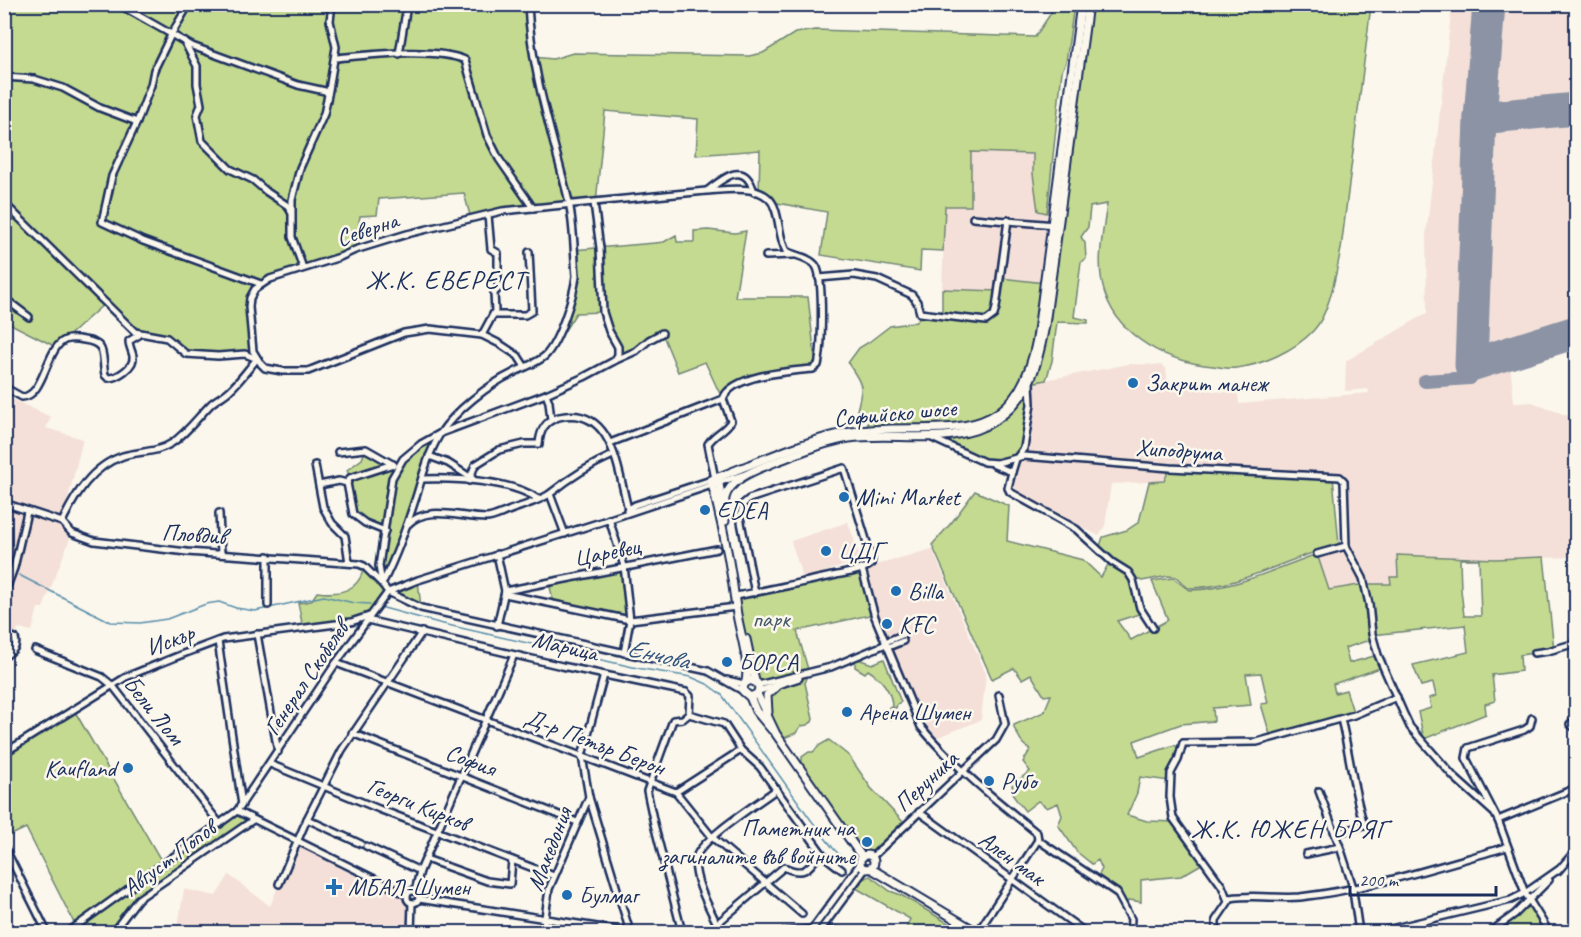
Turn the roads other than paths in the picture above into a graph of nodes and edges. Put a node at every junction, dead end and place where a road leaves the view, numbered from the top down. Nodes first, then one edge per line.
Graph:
1 (118, 4) edge
2 (189, 4) edge
3 (332, 4) edge
4 (528, 4) edge
5 (1081, 4) edge
6 (1088, 4) edge
7 (407, 5) edge
8 (171, 36) junction
9 (183, 40) junction
10 (399, 54) junction
11 (335, 58) junction
12 (4, 77) edge
13 (328, 94) junction
14 (137, 122) junction
15 (706, 191) junction
16 (754, 192) junction
17 (4, 202) edge
18 (594, 203) junction
19 (569, 205) junction
20 (533, 208) junction
21 (292, 213) junction
22 (488, 215) junction
23 (973, 218) dead end
24 (1008, 220) junction
25 (1056, 225) junction
26 (529, 252) dead end
27 (793, 255) junction
28 (766, 256) dead end
29 (303, 268) junction
30 (819, 279) junction
31 (261, 284) junction
32 (4, 298) edge
33 (493, 315) junction
34 (29, 317) dead end
35 (662, 333) dead end
36 (139, 334) junction
37 (482, 335) junction
38 (257, 359) junction
39 (615, 361) junction
40 (525, 367) junction
41 (1030, 383) junction
42 (4, 387) edge
43 (546, 393) junction
44 (723, 399) junction
45 (552, 420) junction
46 (441, 433) junction
47 (928, 436) junction
48 (610, 443) junction
49 (1024, 448) junction
50 (338, 452) dead end
51 (613, 455) junction
52 (429, 456) junction
53 (1032, 457) junction
54 (1016, 459) junction
55 (984, 462) junction
56 (315, 465) dead end
57 (395, 466) junction
58 (755, 470) junction
59 (1012, 472) junction
60 (422, 478) junction
61 (470, 479) junction
62 (715, 481) junction
63 (347, 483) junction
64 (319, 485) junction
65 (550, 494) junction
66 (538, 499) junction
67 (4, 503) edge
68 (628, 511) junction
69 (27, 512) junction
70 (219, 513) dead end
71 (609, 519) junction
72 (725, 521) junction
73 (62, 522) junction
74 (406, 527) junction
75 (385, 531) junction
76 (565, 534) junction
77 (727, 544) junction
78 (1347, 546) junction
79 (717, 549) dead end
80 (220, 554) junction
81 (497, 554) junction
82 (1317, 554) dead end
83 (268, 556) junction
84 (349, 563) junction
85 (624, 566) junction
86 (862, 569) junction
87 (382, 584) junction
88 (388, 592) junction
89 (505, 592) junction
90 (755, 592) junction
91 (4, 595) edge
92 (736, 596) junction
93 (268, 605) dead end
94 (736, 607) junction
95 (368, 618) junction
96 (630, 620) junction
97 (497, 626) junction
98 (1153, 628) dead end
99 (422, 632) junction
100 (4, 634) edge
101 (257, 634) junction
102 (903, 638) dead end
103 (218, 641) junction
104 (1576, 643) edge
105 (886, 644) junction
106 (35, 650) dead end
107 (624, 653) junction
108 (1534, 653) dead end
109 (514, 655) junction
110 (4, 657) edge
111 (336, 663) junction
112 (809, 673) junction
113 (604, 675) junction
114 (387, 682) junction
115 (113, 686) junction
116 (744, 686) junction
117 (777, 686) junction
118 (756, 690) junction
119 (999, 695) dead end
120 (1397, 697) junction
121 (689, 714) junction
122 (1532, 718) dead end
123 (487, 719) junction
124 (1341, 719) junction
125 (769, 721) junction
126 (1570, 724) dead end
127 (1576, 729) edge
128 (352, 733) junction
129 (776, 734) junction
130 (741, 750) junction
131 (278, 752) junction
132 (4, 753) edge
133 (582, 756) junction
134 (270, 764) junction
135 (964, 771) junction
136 (461, 776) junction
137 (649, 783) junction
138 (323, 785) junction
139 (1576, 788) edge
140 (777, 789) junction
141 (1318, 791) dead end
142 (676, 792) junction
143 (589, 797) junction
144 (243, 805) junction
145 (237, 811) junction
146 (1493, 812) junction
147 (919, 813) junction
148 (307, 819) junction
149 (253, 820) junction
150 (1498, 820) junction
151 (577, 822) junction
152 (220, 824) junction
153 (437, 831) junction
154 (1335, 834) junction
155 (712, 837) junction
156 (1038, 840) junction
157 (297, 841) junction
158 (1340, 847) junction
159 (1507, 847) junction
160 (1576, 850) edge
161 (5, 851) edge
162 (821, 852) junction
163 (1305, 854) dead end
164 (426, 859) junction
165 (512, 860) junction
166 (867, 863) junction
167 (842, 870) dead end
168 (1558, 870) junction
169 (420, 871) junction
170 (554, 876) junction
171 (1012, 880) junction
172 (766, 882) junction
173 (279, 884) dead end
174 (1353, 888) junction
175 (415, 891) junction
176 (1525, 893) junction
177 (407, 895) junction
178 (418, 899) junction
179 (1529, 900) junction
180 (1228, 901) junction
181 (412, 903) junction
182 (802, 914) dead end
183 (544, 920) junction
184 (717, 924) junction
185 (78, 930) edge
186 (832, 930) dead end
187 (605, 931) edge
188 (815, 931) edge
189 (47, 933) edge
190 (68, 933) edge
191 (113, 933) edge
192 (411, 933) edge
193 (543, 933) edge
194 (629, 933) edge
195 (682, 933) edge
196 (714, 933) edge
197 (785, 933) edge
198 (842, 933) edge
199 (977, 933) edge
200 (1085, 933) edge
201 (1130, 933) edge
202 (1216, 933) edge
203 (1359, 933) edge
204 (1378, 933) edge
205 (1490, 933) edge
206 (1549, 933) edge

1 - 8 street
2 - 8 street
3 - 11 street
4 - 19 street
5 - 25 main road, Софийско шосе
6 - 25 main road, Софийско шосе
7 - 10 street
8 - 9 street
8 - 14 street
9 - 13 street
9 - 21 street
10 - 11 street
10 - 20 street
11 - 13 street
12 - 14 street
13 - 21 street
14 - 31 street
15 - 16 street, Северна
15 - 16 street
15 - 18 street, Северна
16 - 27 street
17 - 36 street
18 - 19 street, Северна
18 - 39 street
19 - 20 street, Северна
19 - 40 street
20 - 22 street, Северна
21 - 29 street
22 - 29 street, Северна
22 - 33 street
23 - 24 street
24 - 25 street
24 - 30 street
25 - 41 main road, Софийско шосе
25 - 62 main road, Софийско шосе
26 - 33 street
27 - 28 street
27 - 30 street
29 - 31 street, Северна
30 - 44 street
31 - 38 street
32 - 34 street
33 - 37 street
35 - 39 street
36 - 38 street
36 - 42 street
37 - 38 street
37 - 40 street
38 - 73 street
39 - 43 street
40 - 46 street
41 - 47 main road, Софийско шосе
41 - 49 street
43 - 45 street
43 - 46 street
44 - 48 street
44 - 62 street
45 - 48 street
45 - 61 street
46 - 52 street
46 - 57 street
47 - 55 street
47 - 58 main road, Софийско шосе
48 - 51 street
49 - 53 street
49 - 54 street
50 - 57 street
51 - 65 street
51 - 68 street
52 - 60 street
52 - 61 street
53 - 54 street, Хиподрума
53 - 78 street, Хиподрума
54 - 55 street, Хиподрума
54 - 59 street
55 - 59 street
56 - 64 street
57 - 63 street
57 - 75 street
58 - 62 street, Генерал Скобелев
58 - 72 main road, Софийско шосе
59 - 98 street
60 - 61 street
60 - 74 street
61 - 66 street
62 - 68 street, Генерал Скобелев
62 - 72 main road
62 - 77 main road
63 - 64 street
63 - 75 street
64 - 84 street
65 - 66 street
65 - 76 street
66 - 74 street
67 - 69 street, Пловдив
68 - 71 street, Генерал Скобелев
69 - 73 street, Пловдив
69 - 91 street
70 - 80 street
71 - 76 street, Генерал Скобелев
71 - 85 street
72 - 77 main road
73 - 80 street, Пловдив
74 - 87 street
75 - 87 street
76 - 81 street, Генерал Скобелев
77 - 92 main road
78 - 82 street
78 - 120 street
79 - 85 street, Царевец
80 - 83 street, Пловдив
81 - 88 street, Генерал Скобелев
81 - 89 street
83 - 84 street, Пловдив
83 - 93 street
84 - 87 street, Пловдив
85 - 89 street, Царевец
85 - 96 street
86 - 90 street
86 - 90 street
86 - 105 street
87 - 88 street, Пловдив
88 - 95 street, Генерал Скобелев
88 - 97 street, Марица
89 - 96 street
89 - 97 street
90 - 92 street
92 - 94 main road
92 - 118 main road
94 - 96 street
94 - 116 main road
95 - 99 street, Марица
95 - 101 street, Искър
95 - 111 street, Генерал Скобелев
96 - 107 street
97 - 107 street, Марица
99 - 109 street, Марица
99 - 114 street
100 - 110 street
101 - 103 street, Искър
101 - 131 street
102 - 105 street
103 - 115 street, Искър
103 - 144 street
104 - 108 street
105 - 112 street
105 - 135 street
106 - 115 street, Бели Лом
107 - 116 street, Марица
109 - 113 street, Марица
109 - 123 street
111 - 114 street, Д-р Петър Берон
111 - 131 street, Генерал Скобелев
112 - 117 street
112 - 118 street
113 - 121 street, Марица
113 - 133 street, Македония
114 - 123 street, Д-р Петър Берон
114 - 128 street
115 - 132 street, Искър
115 - 152 street, Бели Лом
116 - 118 main road
116 - 118 main road
117 - 118 street
117 - 125 main road
118 - 125 main road
118 - 129 main road
119 - 135 street, Перуника
120 - 124 street
120 - 146 street
121 - 130 street
121 - 137 street
122 - 146 street
123 - 133 street, Д-р Петър Берон
123 - 136 street
124 - 154 street
124 - 180 street
125 - 129 main road
126 - 127 street
128 - 136 street, София
128 - 138 street
129 - 166 main road
130 - 140 street
130 - 142 street
131 - 134 street, Генерал Скобелев
133 - 137 street, Д-р Петър Берон
133 - 143 street, Македония
134 - 138 street, Георги Кирков
134 - 144 street, Генерал Скобелев
135 - 147 street, Перуника
135 - 156 street
136 - 151 street, София
136 - 153 street
137 - 142 street, Д-р Петър Берон
137 - 195 street
138 - 148 street
138 - 153 street, Георги Кирков
139 - 150 street
140 - 155 street
140 - 162 street
141 - 154 street
142 - 155 street, Д-р Петър Берон
143 - 151 street, Македония
143 - 194 street
144 - 145 street, Генерал Скобелев
145 - 149 street
145 - 152 street, Генерал Скобелев
146 - 150 street
147 - 166 street, Перуника
147 - 171 street, Ален мак
148 - 157 street
148 - 169 street
149 - 157 street
149 - 191 street, Август Попов
150 - 159 street
151 - 170 street, Македония
152 - 185 street, Генерал Скобелев
153 - 164 street
153 - 165 street, Георги Кирков
154 - 158 street
155 - 172 street, Д-р Петър Берон
155 - 184 street
156 - 171 street
156 - 201 street
157 - 173 street
157 - 177 street
158 - 163 street
158 - 174 street
159 - 174 street
159 - 176 street
160 - 168 street
161 - 189 street
162 - 167 street
162 - 172 street
164 - 165 street
164 - 169 street
165 - 170 street, Георги Кирков
166 - 188 street, Перуника
166 - 199 main road
168 - 176 street
168 - 179 street
169 - 175 street
170 - 183 street, Македония
171 - 199 street
171 - 200 street, Ален мак
172 - 182 street, Д-р Петър Берон
172 - 184 street
174 - 180 street
174 - 203 street
175 - 177 street
175 - 178 street
176 - 179 street
176 - 204 street
177 - 181 street
178 - 181 street
178 - 183 street
179 - 205 street
179 - 206 street
180 - 202 street
181 - 192 street
183 - 187 street
183 - 193 street, Македония
184 - 196 street
185 - 190 street, Генерал Скобелев
186 - 198 street
187 - 194 street
188 - 197 street

